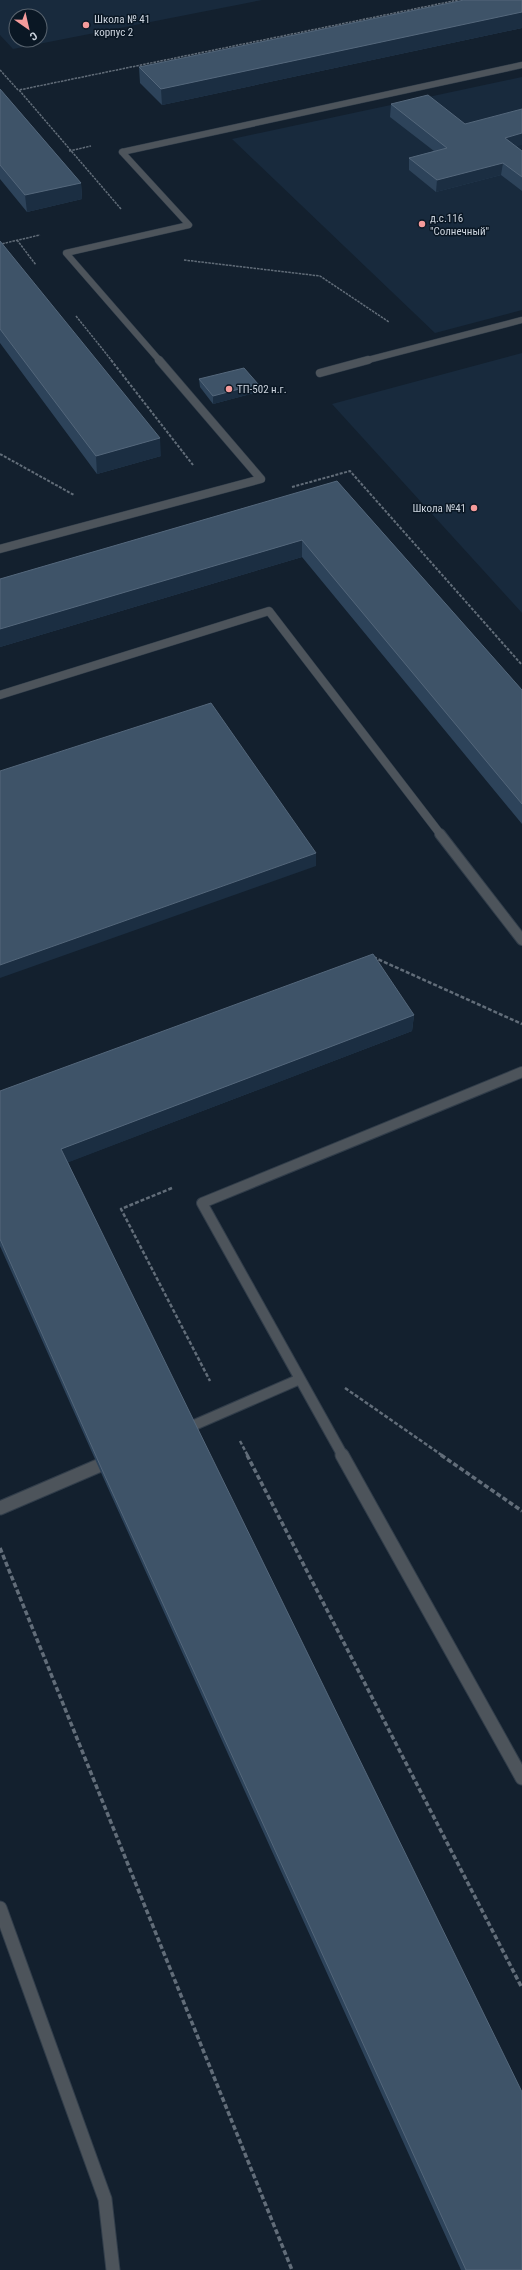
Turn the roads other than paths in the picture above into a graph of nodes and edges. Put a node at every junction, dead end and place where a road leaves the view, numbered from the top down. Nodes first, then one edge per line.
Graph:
1 (522, 65) edge
2 (522, 320) edge
3 (320, 373) dead end
4 (0, 549) edge
5 (0, 696) edge
6 (522, 940) edge
7 (522, 1072) edge
8 (300, 1379) junction
9 (192, 1426) edge
10 (98, 1466) edge
11 (0, 1508) edge
12 (522, 1778) edge
13 (0, 1908) edge
14 (113, 2270) edge

1 - 4 street
2 - 3 street
5 - 6 street
7 - 8 street
8 - 9 street
8 - 12 street
10 - 11 street
13 - 14 street

